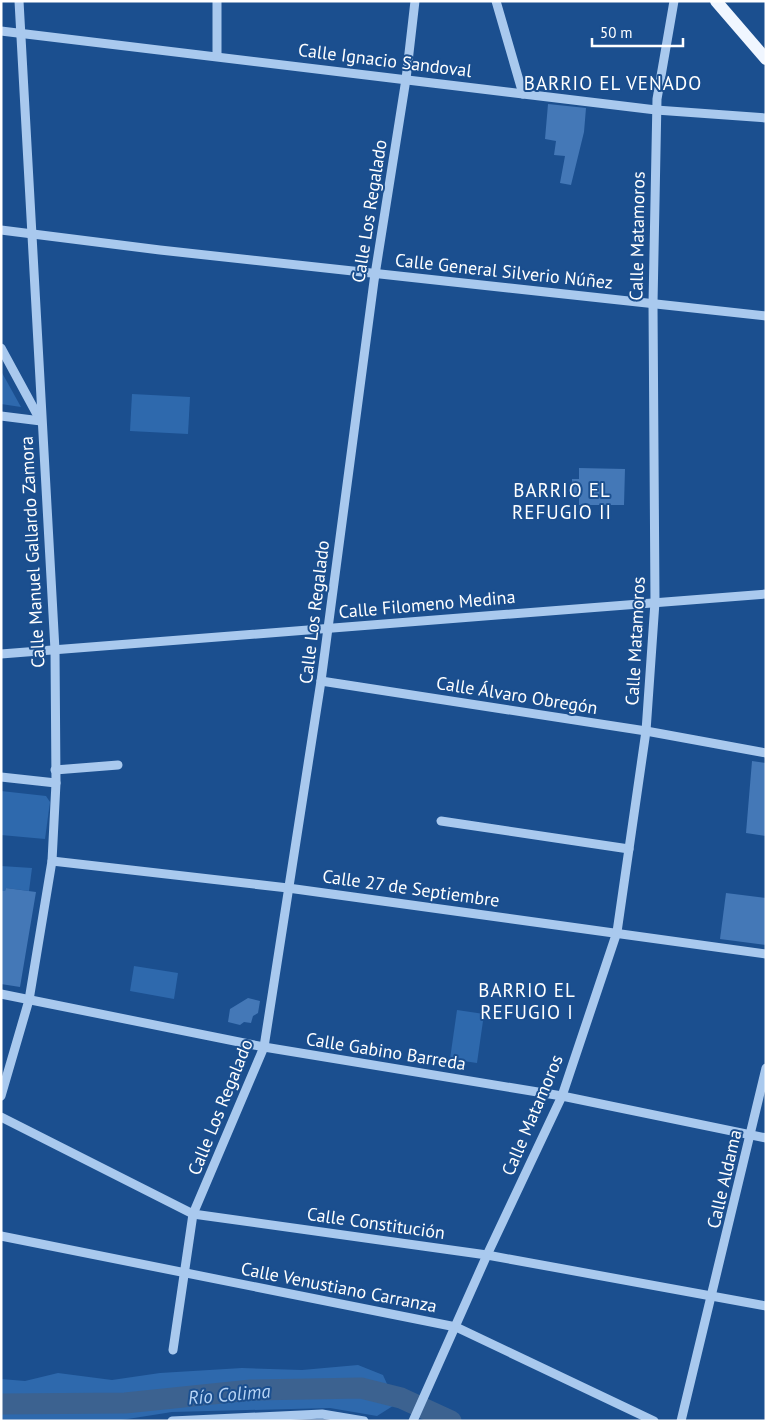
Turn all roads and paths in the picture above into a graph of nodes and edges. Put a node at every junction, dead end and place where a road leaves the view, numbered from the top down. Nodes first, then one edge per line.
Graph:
1 (19, 1) edge
2 (217, 1) edge
3 (415, 1) edge
4 (496, 1) edge
5 (674, 1) edge
6 (716, 1) edge
7 (1, 31) edge
8 (20, 34) junction
9 (216, 56) junction
10 (766, 59) edge
11 (406, 79) junction
12 (523, 94) junction
13 (656, 110) junction
14 (766, 118) edge
15 (1, 230) edge
16 (32, 233) junction
17 (375, 273) junction
18 (653, 304) junction
19 (766, 316) edge
20 (1, 348) edge
21 (1, 416) edge
22 (41, 421) junction
23 (766, 594) edge
24 (655, 602) junction
25 (328, 628) junction
26 (55, 650) junction
27 (1, 654) edge
28 (322, 681) junction
29 (646, 731) junction
30 (766, 753) edge
31 (118, 765) dead end
32 (55, 770) junction
33 (1, 776) edge
34 (56, 783) junction
35 (441, 821) dead end
36 (629, 848) junction
37 (52, 861) junction
38 (288, 888) junction
39 (617, 932) junction
40 (766, 954) edge
41 (1, 994) edge
42 (29, 1000) junction
43 (264, 1047) junction
44 (766, 1068) edge
45 (1, 1096) edge
46 (562, 1096) junction
47 (1, 1117) edge
48 (751, 1135) junction
49 (766, 1138) edge
50 (194, 1214) junction
51 (1, 1236) edge
52 (487, 1255) junction
53 (185, 1273) junction
54 (712, 1297) junction
55 (766, 1306) edge
56 (456, 1327) junction
57 (174, 1350) dead end
58 (172, 1421) edge
59 (364, 1421) edge
60 (413, 1421) edge
61 (654, 1421) edge
62 (681, 1421) edge

1 - 8 street, Calle Manuel Gallardo Zamora
2 - 9 street
3 - 11 street, Calle Los Regalado
4 - 12 street
5 - 13 street, Calle Matamoros
6 - 10 main road
7 - 8 street, Calle Ignacio Sandoval
8 - 9 street, Calle Ignacio Sandoval
8 - 16 street, Calle Manuel Gallardo Zamora
9 - 11 street, Calle Ignacio Sandoval
11 - 12 street, Calle Ignacio Sandoval
11 - 17 street, Calle Los Regalado
12 - 13 street, Calle Ignacio Sandoval
13 - 14 street, Calle Ignacio Sandoval
13 - 18 street, Calle Matamoros
15 - 16 street, Calle General Silverio Núñez
16 - 17 street, Calle General Silverio Núñez
16 - 22 street, Calle Manuel Gallardo Zamora
17 - 18 street, Calle General Silverio Núñez
17 - 25 street, Calle Los Regalado
18 - 19 street, Calle General Silverio Núñez
18 - 24 street, Calle Matamoros
20 - 22 street
21 - 22 street
22 - 26 street, Calle Manuel Gallardo Zamora
23 - 24 street, Calle Filomeno Medina
24 - 25 street, Calle Filomeno Medina
24 - 29 street, Calle Matamoros
25 - 26 street, Calle Filomeno Medina
25 - 28 street, Calle Los Regalado
26 - 27 street, Calle Filomeno Medina
26 - 32 street, Calle Manuel Gallardo Zamora
28 - 29 street, Calle Álvaro Obregón
28 - 38 street, Calle Los Regalado
29 - 30 street, Calle Álvaro Obregón
29 - 36 street, Calle Matamoros
31 - 32 street
32 - 34 street, Calle Manuel Gallardo Zamora
33 - 34 street
34 - 37 street, Calle Manuel Gallardo Zamora
35 - 36 street
36 - 39 street, Calle Matamoros
37 - 38 street, Calle 27 de Septiembre
37 - 42 street, Calle Manuel Gallardo Zamora
38 - 39 street, Calle 27 de Septiembre
38 - 43 street, Calle Los Regalado
39 - 40 street, Calle 27 de Septiembre
39 - 46 street, Calle Matamoros
41 - 42 street, Calle Gabino Barreda
42 - 43 street, Calle Gabino Barreda
42 - 45 street, Calle Manuel Gallardo Zamora
43 - 46 street, Calle Gabino Barreda
43 - 50 street, Calle Los Regalado
44 - 48 street, Calle Aldama
46 - 48 street, Calle Gabino Barreda
46 - 52 street, Calle Matamoros
47 - 50 street, Calle Constitución
48 - 49 street, Calle Gabino Barreda
48 - 54 street, Calle Aldama
50 - 52 street, Calle Constitución
50 - 53 street, Calle Los Regalado
51 - 53 street, Calle Venustiano Carranza
52 - 54 street, Calle Constitución
52 - 56 street, Calle Matamoros
53 - 56 street, Calle Venustiano Carranza
53 - 57 street, Calle Los Regalado
54 - 55 street, Calle Constitución
54 - 62 street, Calle Aldama
56 - 60 street, Calle Matamoros
56 - 61 street, Calle Venustiano Carranza
58 - 59 street

